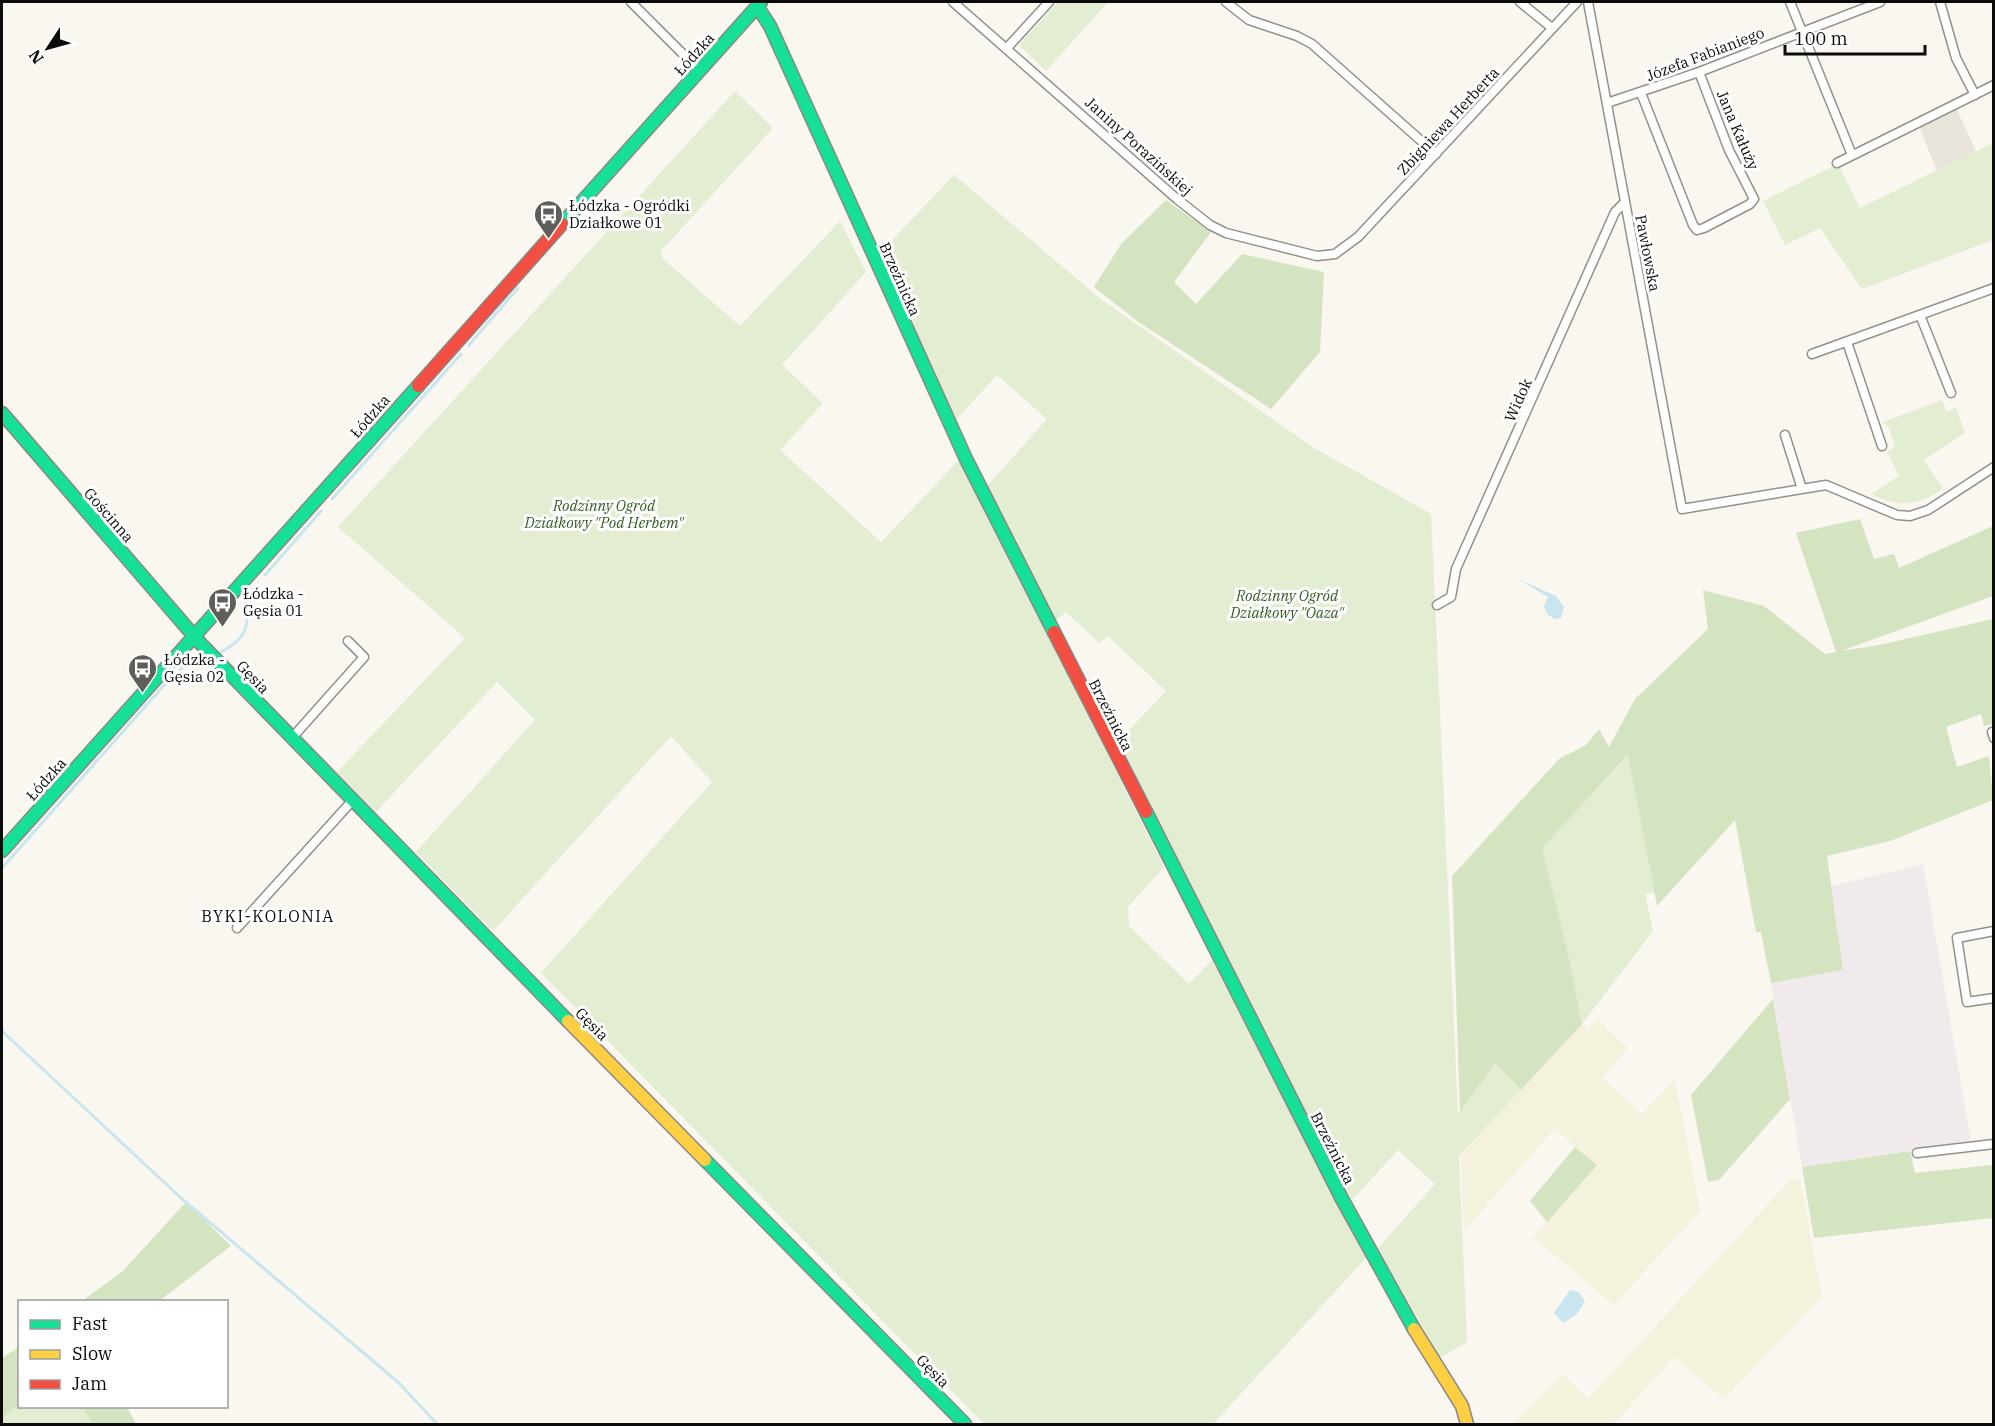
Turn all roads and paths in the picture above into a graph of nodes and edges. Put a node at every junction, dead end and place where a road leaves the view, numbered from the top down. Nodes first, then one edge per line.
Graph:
1 (631, 2) edge
2 (953, 2) edge
3 (1049, 2) edge
4 (1226, 2) edge
5 (1520, 2) edge
6 (1577, 2) edge
7 (1588, 2) edge
8 (1790, 2) edge
9 (1880, 2) edge
10 (1940, 2) edge
11 (759, 4) edge
12 (1552, 28) junction
13 (1802, 31) junction
14 (1006, 49) junction
15 (699, 70) junction
16 (1699, 72) junction
17 (1994, 85) edge
18 (1641, 93) junction
19 (1975, 95) junction
20 (1607, 103) junction
21 (1436, 154) junction
22 (1852, 155) junction
23 (1837, 163) dead end
24 (1624, 203) junction
25 (1335, 254) joint
26 (1994, 288) edge
27 (1920, 315) junction
28 (1847, 342) junction
29 (1812, 354) dead end
30 (1951, 393) dead end
31 (2, 413) edge
32 (1785, 435) dead end
33 (1882, 446) dead end
34 (1994, 467) edge
35 (1802, 489) junction
36 (1437, 605) dead end
37 (197, 640) junction
38 (348, 641) dead end
39 (291, 739) junction
40 (352, 801) junction
41 (2, 851) edge
42 (237, 927) dead end
43 (1994, 931) edge
44 (1994, 998) edge
45 (1994, 1144) edge
46 (1917, 1153) dead end
47 (965, 1425) edge
48 (1467, 1425) edge

1 - 15 street
2 - 14 street, Janiny Porazińskiej
3 - 14 street
4 - 21 street
5 - 12 street
6 - 12 street, Zbigniewa Herberta
7 - 20 street, Pawłowska
8 - 13 street
9 - 13 street, Józefa Fabianiego
10 - 19 street
11 - 15 street, Łódzka
11 - 48 street, Brzeźnicka
12 - 21 street, Zbigniewa Herberta
13 - 16 street, Józefa Fabianiego
13 - 22 street
14 - 25 street, Janiny Porazińskiej
15 - 37 street, Łódzka
16 - 18 street, Józefa Fabianiego
16 - 18 street, Jana Kałuży
17 - 19 street
18 - 20 street, Józefa Fabianiego
19 - 22 street
20 - 24 street, Pawłowska
21 - 25 street, Zbigniewa Herberta
22 - 23 street
24 - 35 street, Pawłowska
24 - 36 street, Widok
26 - 27 street
27 - 28 street
27 - 30 street
28 - 29 street
28 - 33 street
31 - 37 street, Gościnna
32 - 35 street
34 - 35 street
37 - 39 street, Gęsia
37 - 41 street, Łódzka
38 - 39 street
39 - 40 street, Gęsia
40 - 42 street
40 - 47 street, Gęsia
43 - 44 street
45 - 46 street

